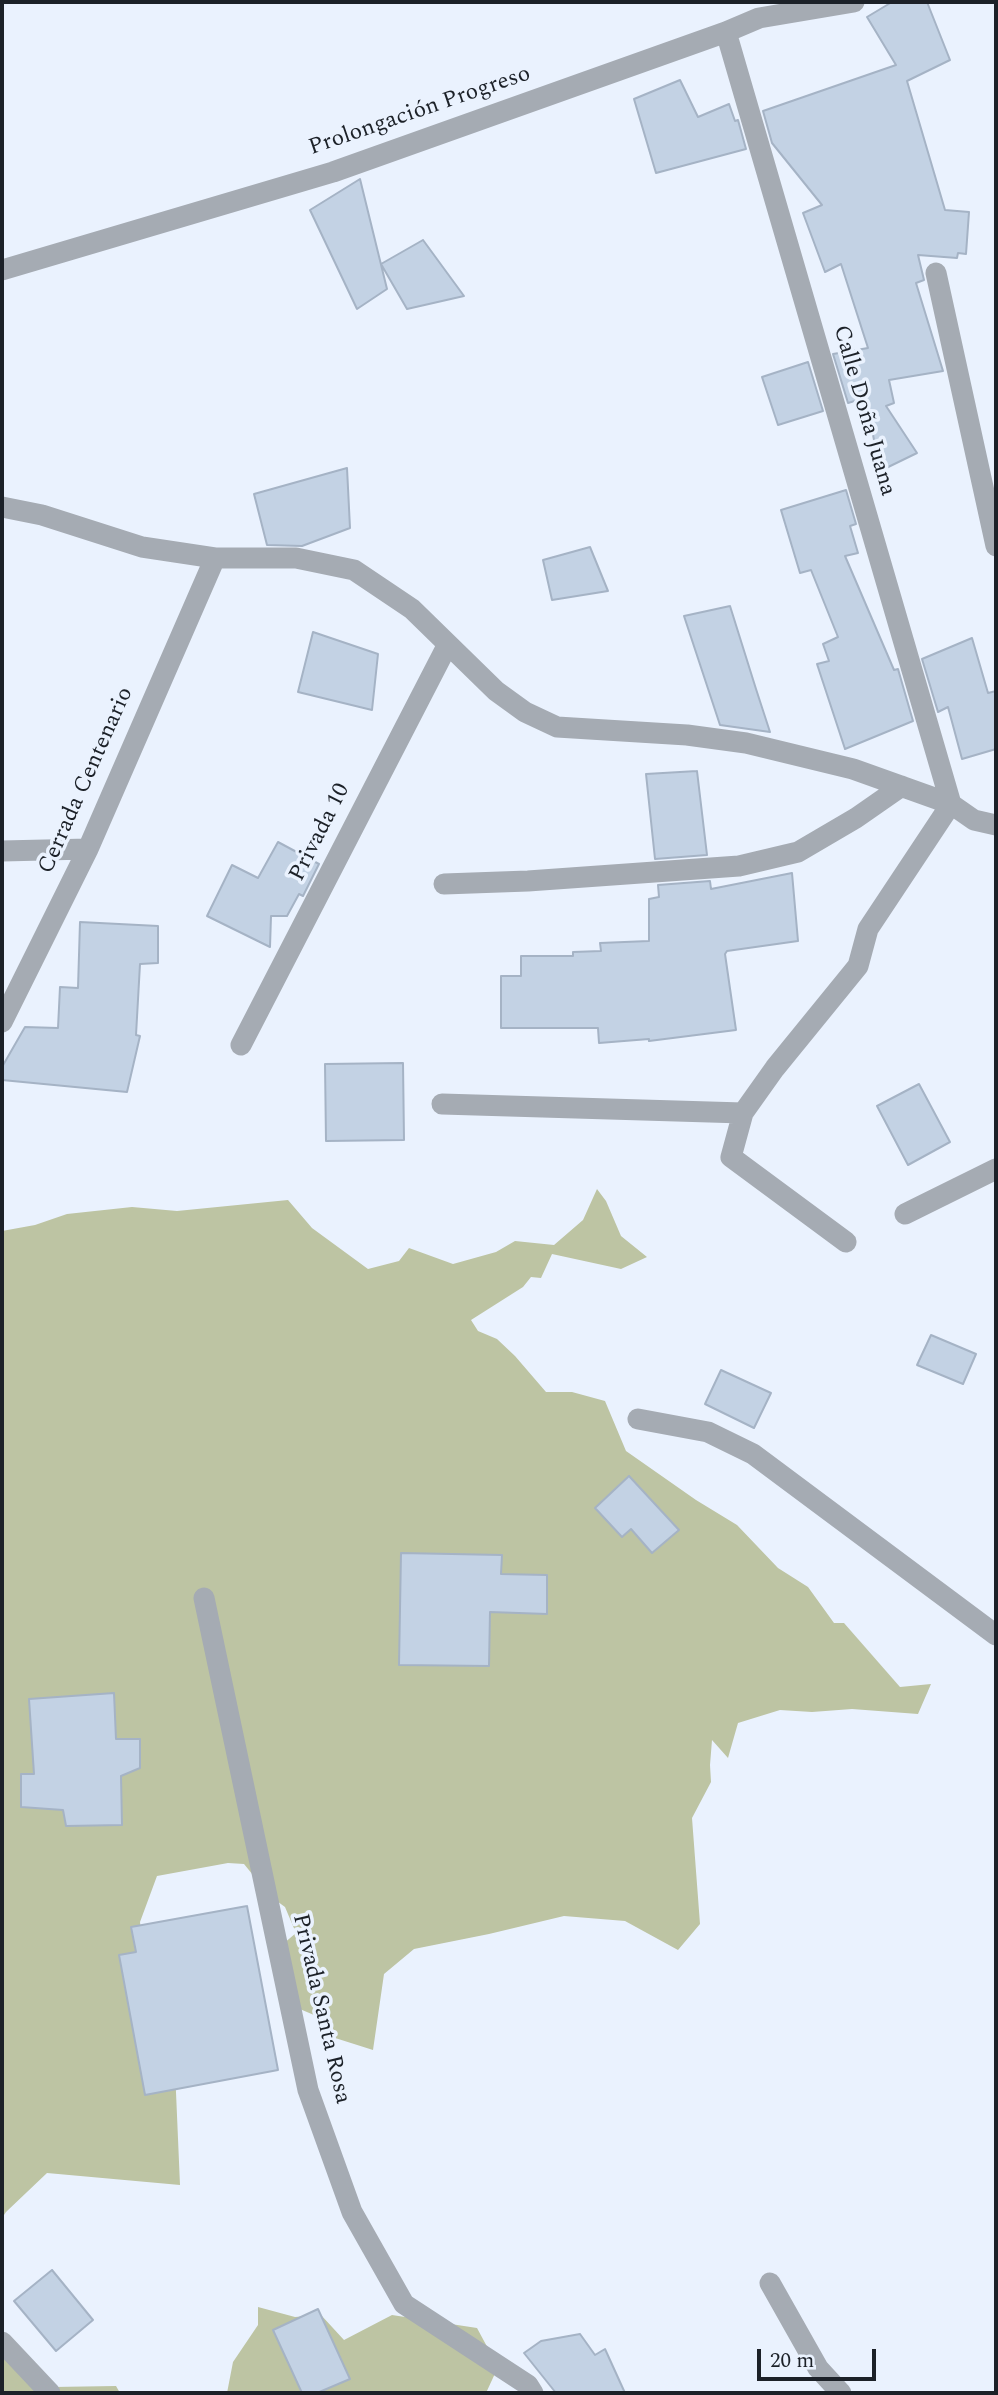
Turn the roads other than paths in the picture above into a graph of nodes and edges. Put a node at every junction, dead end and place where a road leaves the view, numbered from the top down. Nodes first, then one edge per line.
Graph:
1 (853, 2) edge
2 (726, 32) junction
3 (2, 270) edge
4 (936, 273) dead end
5 (2, 507) edge
6 (996, 546) edge
7 (215, 558) junction
8 (448, 644) junction
9 (902, 786) junction
10 (951, 804) junction
11 (996, 825) edge
12 (88, 849) junction
13 (2, 851) edge
14 (444, 884) dead end
15 (2, 1022) edge
16 (241, 1045) dead end
17 (442, 1104) dead end
18 (743, 1113) junction
19 (996, 1169) edge
20 (905, 1214) dead end
21 (846, 1242) dead end
22 (638, 1419) dead end
23 (204, 1598) dead end
24 (996, 1635) edge
25 (770, 2283) dead end
26 (2, 2342) edge
27 (50, 2393) edge
28 (533, 2393) edge
29 (841, 2393) edge

1 - 2 street, Prolongación Progreso
2 - 3 street, Prolongación Progreso
2 - 10 street, Calle Doña Juana
4 - 6 street
5 - 7 street
7 - 8 street
7 - 12 street, Cerrada Centenario
8 - 9 street
8 - 16 street, Privada 10
9 - 10 street
9 - 14 street
10 - 11 street
10 - 18 street
12 - 13 street
12 - 15 street, Cerrada Centenario
17 - 18 street
18 - 21 street
19 - 20 street
22 - 24 street
23 - 28 street, Privada Santa Rosa
25 - 29 street
26 - 27 street

